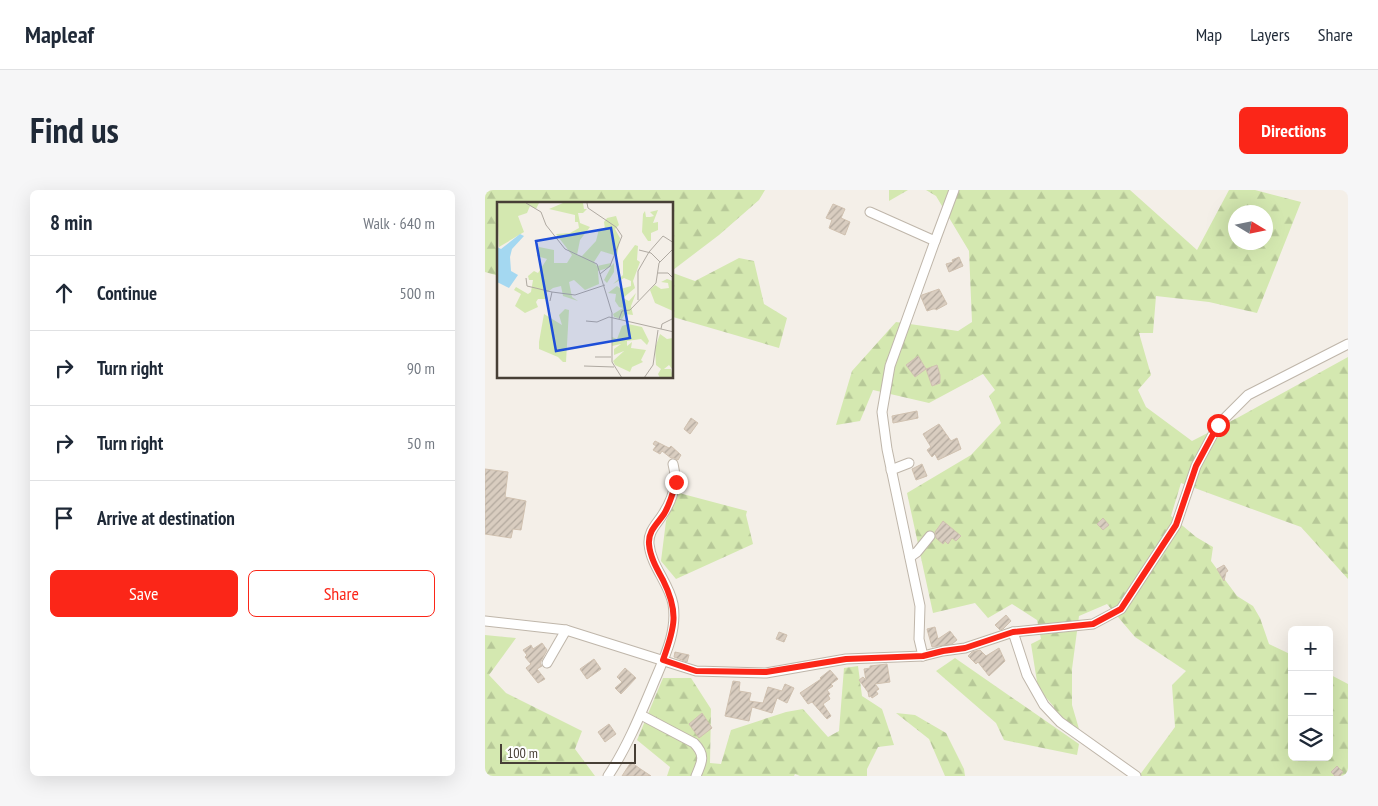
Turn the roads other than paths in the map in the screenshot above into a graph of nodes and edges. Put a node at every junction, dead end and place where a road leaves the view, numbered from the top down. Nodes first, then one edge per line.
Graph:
1 (954, 190) edge
2 (870, 212) dead end
3 (935, 241) junction
4 (1348, 344) edge
5 (909, 463) dead end
6 (673, 464) dead end
7 (891, 470) junction
8 (930, 536) dead end
9 (910, 557) junction
10 (485, 621) edge
11 (566, 630) junction
12 (1013, 632) junction
13 (923, 656) junction
14 (663, 660) junction
15 (547, 663) dead end
16 (641, 715) junction
17 (608, 776) edge
18 (696, 776) edge
19 (1136, 776) edge

1 - 3 street
2 - 3 street
3 - 7 street
4 - 12 street
5 - 7 street
6 - 14 street
7 - 9 street
8 - 9 street
9 - 13 street
10 - 11 street
11 - 14 street
11 - 15 street
12 - 13 street
12 - 19 street
13 - 14 street
14 - 16 street
16 - 17 street
16 - 18 street

